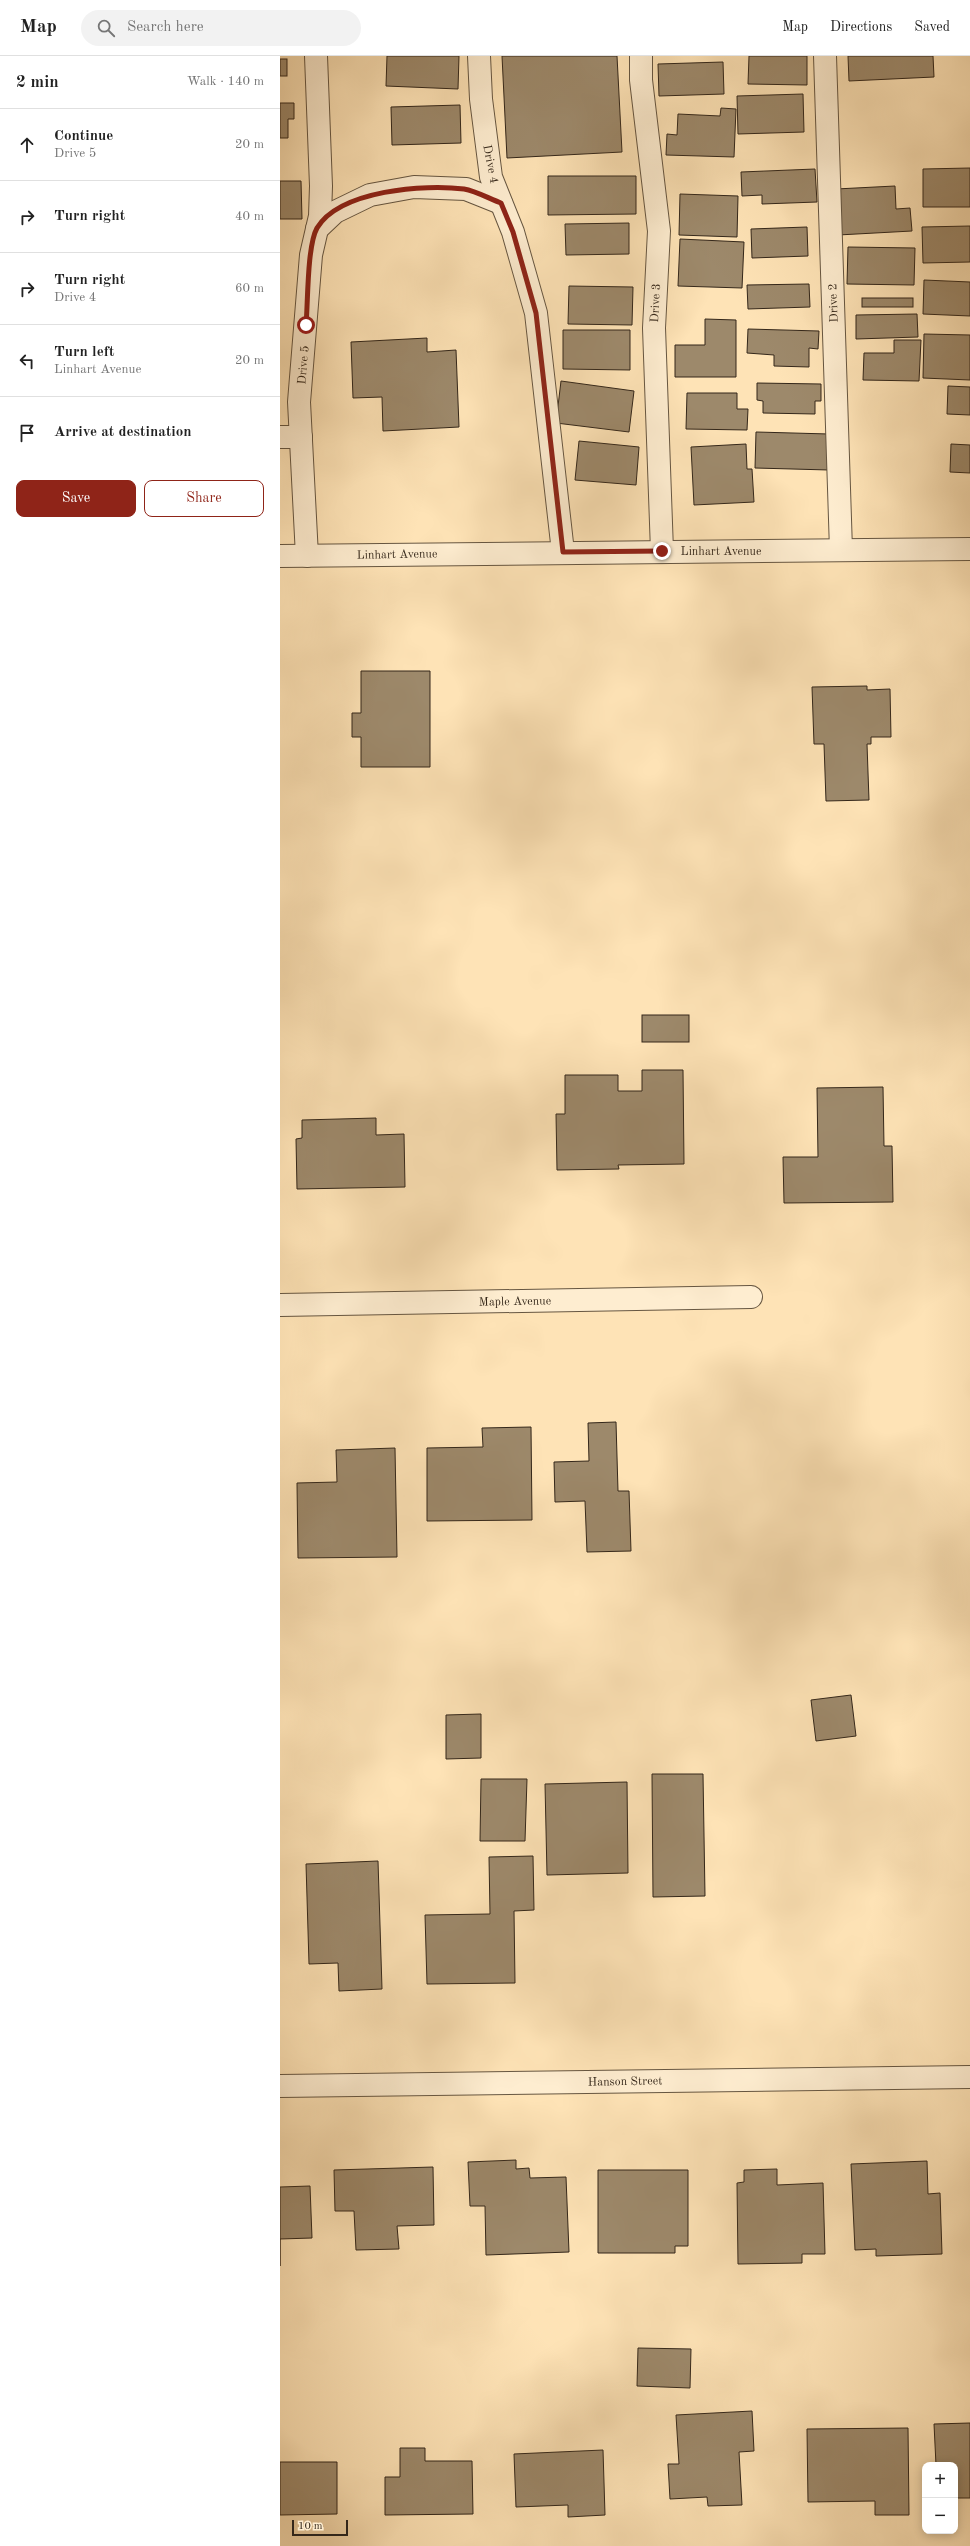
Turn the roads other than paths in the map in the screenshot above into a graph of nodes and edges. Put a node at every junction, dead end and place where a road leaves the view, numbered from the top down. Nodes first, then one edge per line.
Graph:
1 (316, 56) edge
2 (479, 56) edge
3 (641, 56) edge
4 (825, 56) edge
5 (501, 203) junction
6 (317, 228) junction
7 (290, 437) edge
8 (970, 549) edge
9 (841, 550) junction
10 (662, 551) junction
11 (563, 552) junction
12 (280, 556) edge
13 (307, 556) junction
14 (751, 1297) dead end
15 (280, 1305) edge
16 (970, 2077) edge
17 (280, 2086) edge

1 - 6 street, Drive 5
2 - 5 street, Drive 4
3 - 10 street, Drive 3
4 - 9 street, Drive 2
5 - 6 street
5 - 11 street, Drive 4
6 - 7 street, Drive 5
7 - 13 street, Drive 5
8 - 9 street, Linhart Avenue
9 - 10 street, Linhart Avenue
10 - 11 street, Linhart Avenue
11 - 13 street, Linhart Avenue
12 - 13 street, Linhart Avenue
14 - 15 street, Maple Avenue
16 - 17 street, Hanson Street

